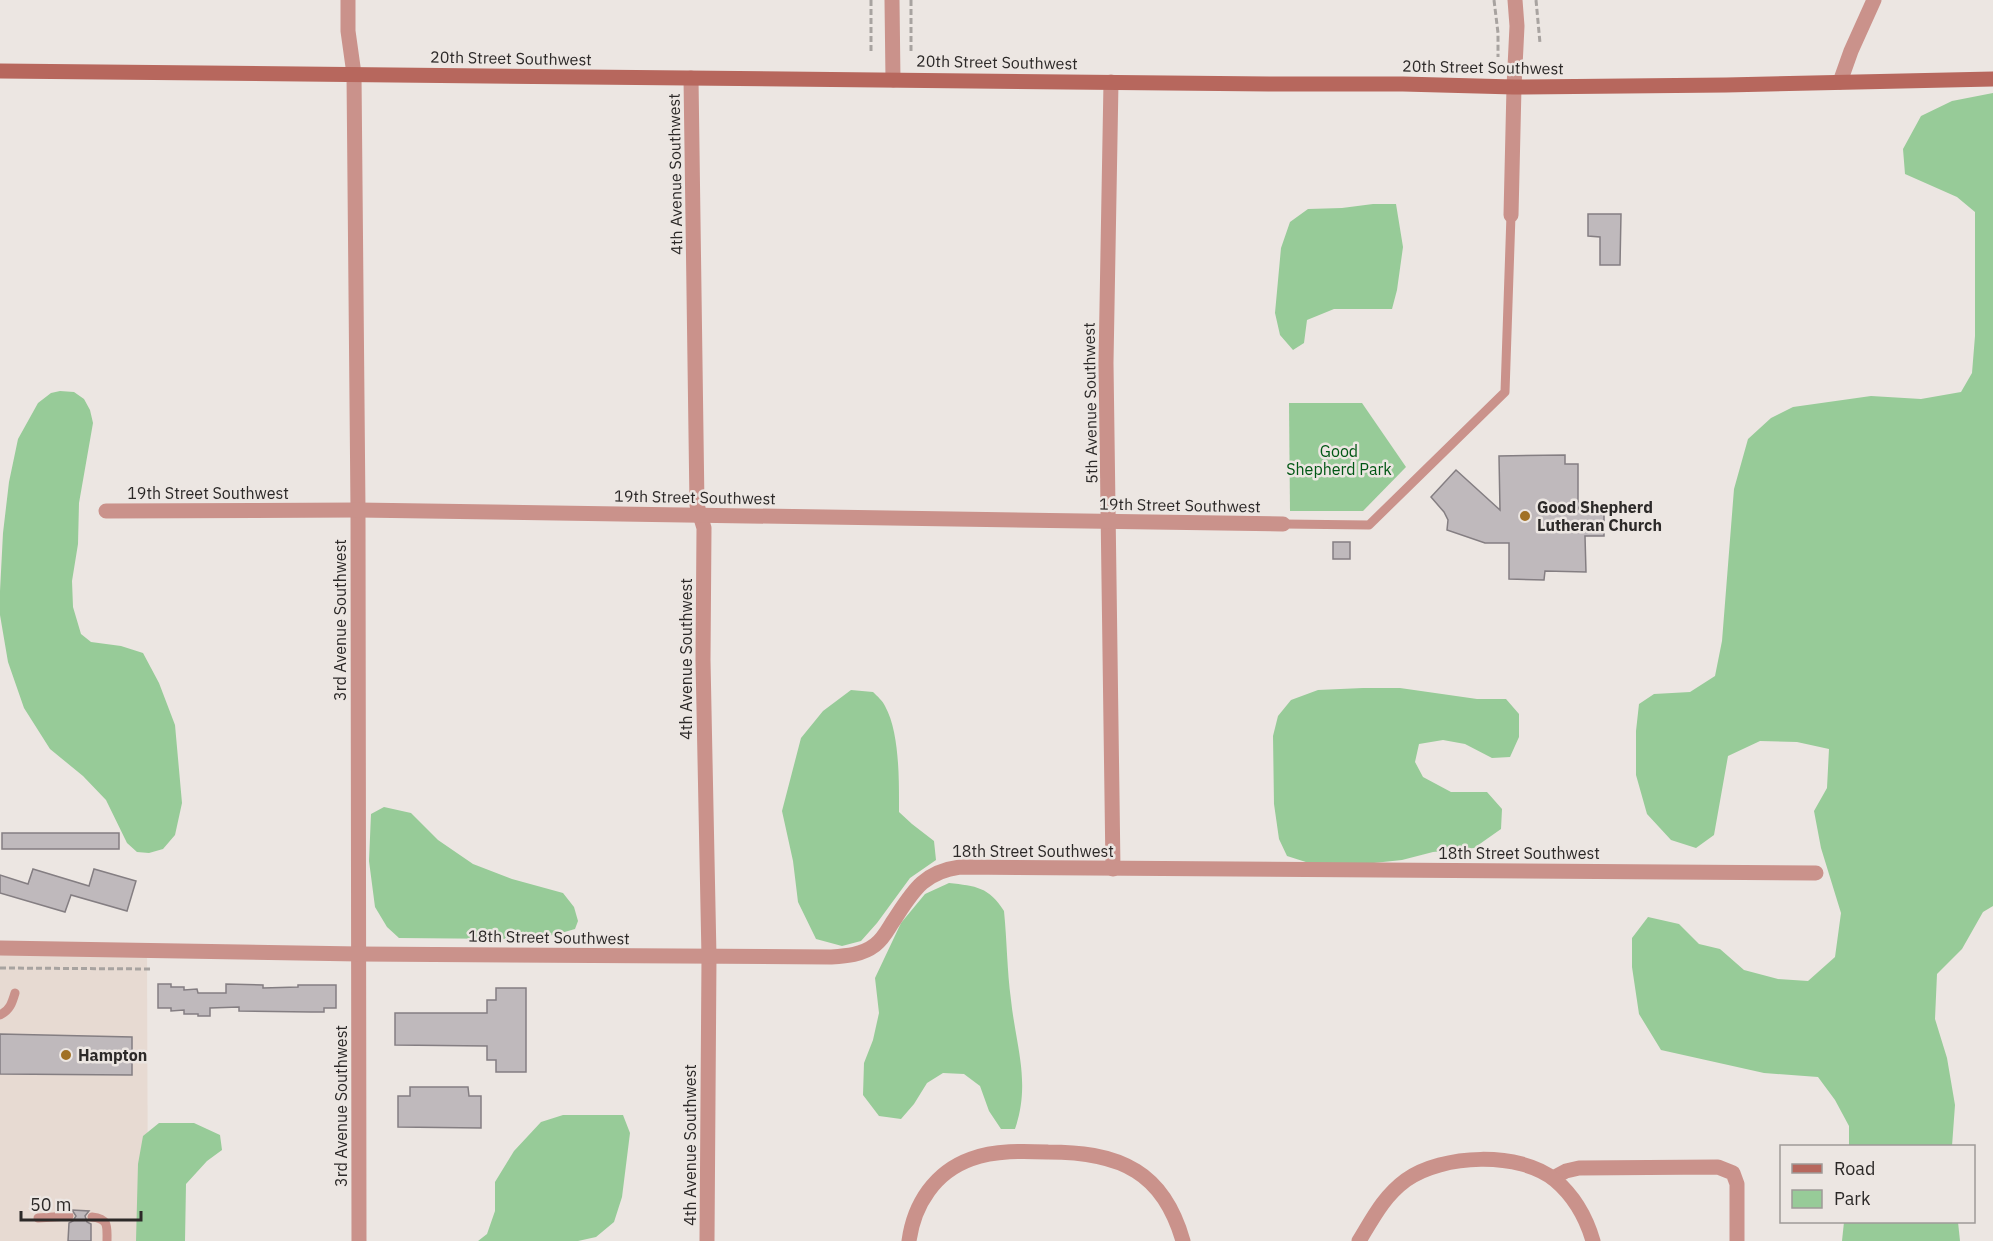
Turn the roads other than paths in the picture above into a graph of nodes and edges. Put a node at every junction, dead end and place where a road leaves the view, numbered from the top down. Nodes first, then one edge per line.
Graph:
1 (348, 0) edge
2 (892, 0) edge
3 (1515, 0) edge
4 (1874, 0) edge
5 (0, 71) edge
6 (354, 74) junction
7 (691, 78) junction
8 (893, 80) junction
9 (1993, 80) edge
10 (1111, 81) junction
11 (1840, 81) junction
12 (1514, 87) junction
13 (1511, 215) joint
14 (358, 510) junction
15 (106, 511) dead end
16 (699, 515) junction
17 (1110, 522) junction
18 (1283, 524) joint
19 (1113, 869) junction
20 (1816, 873) dead end
21 (0, 948) edge
22 (359, 954) junction
23 (709, 957) junction
24 (15, 993) dead end
25 (0, 1015) edge
26 (1553, 1178) junction
27 (69, 1216) dead end
28 (92, 1217) dead end
29 (38, 1218) dead end
30 (107, 1241) edge
31 (359, 1241) edge
32 (707, 1241) edge
33 (909, 1241) edge
34 (1183, 1241) edge
35 (1359, 1241) edge
36 (1593, 1241) edge
37 (1737, 1241) edge

1 - 6 street, 3rd Avenue Southwest
2 - 8 street
3 - 12 street
4 - 11 street
5 - 6 street, 20th Street Southwest
6 - 7 street, 20th Street Southwest
6 - 14 street, 3rd Avenue Southwest
7 - 8 street, 20th Street Southwest
7 - 16 street, 4th Avenue Southwest
8 - 10 street, 20th Street Southwest
9 - 11 street, 20th Street Southwest
10 - 12 street, 20th Street Southwest
10 - 17 street, 5th Avenue Southwest
11 - 12 street, 20th Street Southwest
12 - 13 street
13 - 18 lane
14 - 15 street, 19th Street Southwest
14 - 16 street, 19th Street Southwest
14 - 22 street, 3rd Avenue Southwest
16 - 17 street, 19th Street Southwest
16 - 23 street, 4th Avenue Southwest
17 - 18 street, 19th Street Southwest
17 - 19 street, 5th Avenue Southwest
19 - 20 street, 18th Street Southwest
19 - 23 street, 18th Street Southwest
21 - 22 street, 18th Street Southwest
22 - 23 street, 18th Street Southwest
22 - 31 street, 3rd Avenue Southwest
23 - 32 street, 4th Avenue Southwest
24 - 25 lane
26 - 35 street
26 - 36 street
26 - 37 street
27 - 29 lane
28 - 30 lane
33 - 34 street

